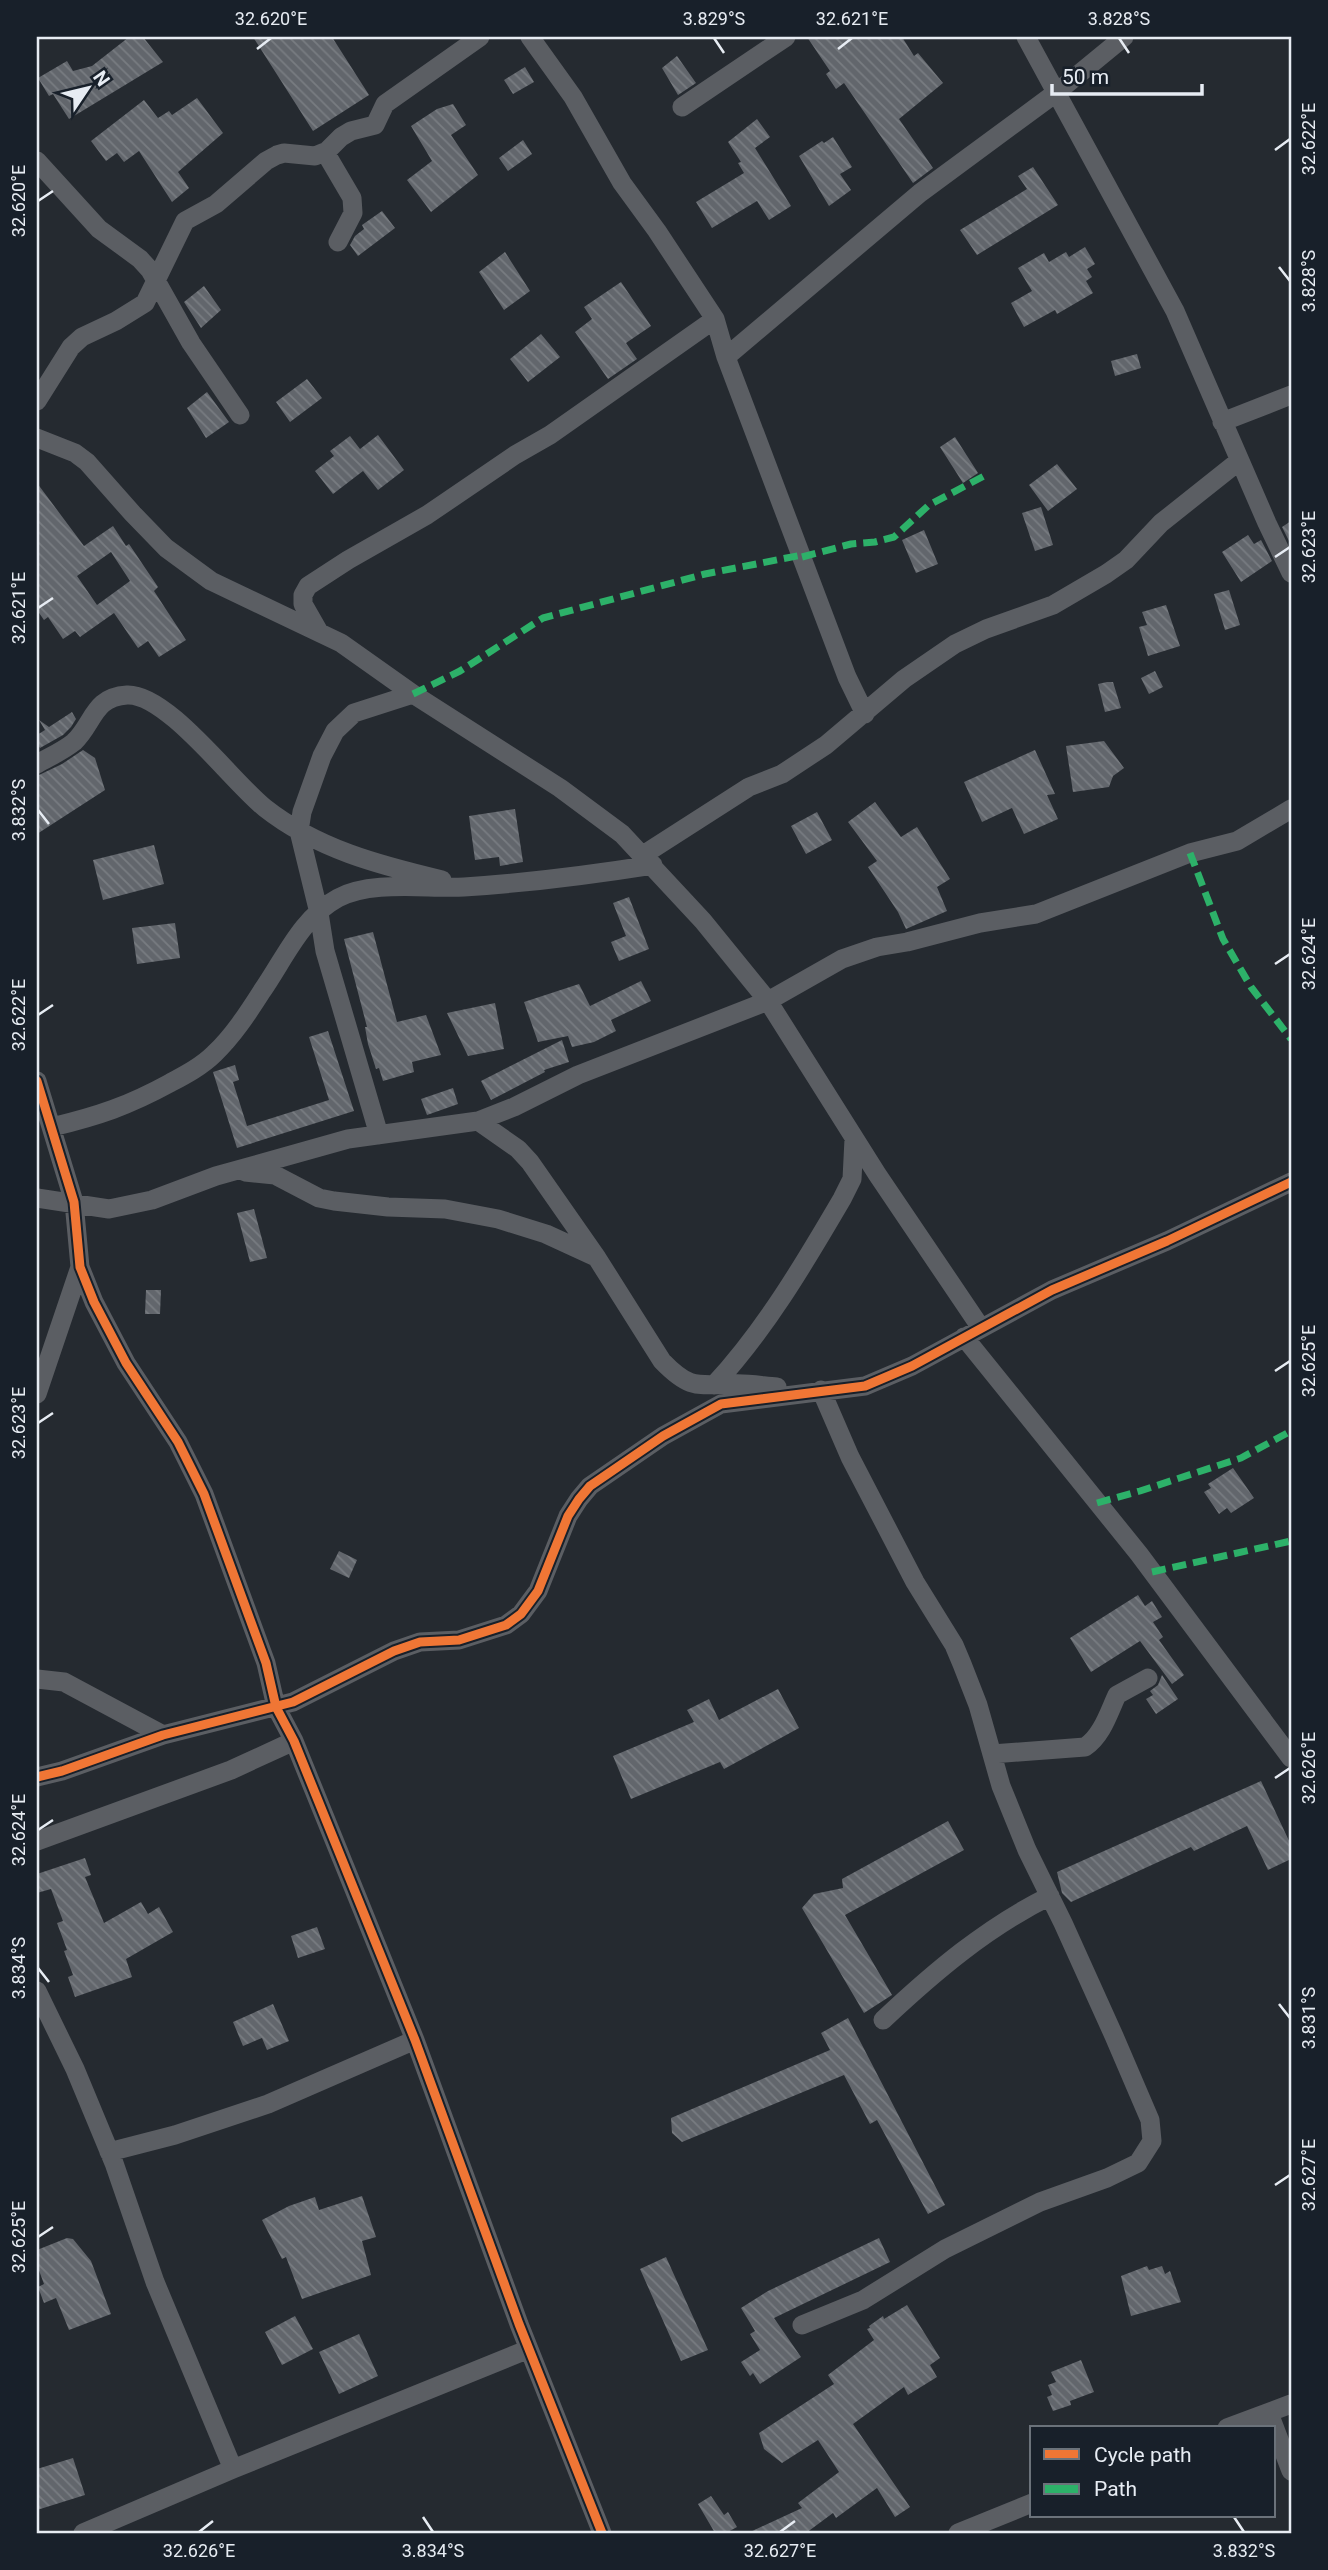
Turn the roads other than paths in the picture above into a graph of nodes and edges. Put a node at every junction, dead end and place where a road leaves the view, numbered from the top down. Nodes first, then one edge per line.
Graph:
1 (480, 37) edge
2 (530, 37) edge
3 (786, 37) edge
4 (1026, 37) edge
5 (1124, 37) edge
6 (1057, 92) junction
7 (682, 107) dead end
8 (325, 152) junction
9 (37, 161) edge
10 (338, 242) dead end
11 (156, 279) junction
12 (715, 319) junction
13 (726, 358) junction
14 (1291, 395) edge
15 (37, 401) edge
16 (240, 415) dead end
17 (1222, 422) junction
18 (37, 438) edge
19 (1240, 461) junction
20 (1291, 573) edge
21 (319, 633) junction
22 (413, 694) junction
23 (865, 714) junction
24 (37, 764) edge
25 (1291, 810) edge
26 (299, 831) junction
27 (648, 860) junction
28 (467, 887) junction
29 (319, 913) junction
30 (768, 1001) junction
31 (37, 1082) edge
32 (478, 1121) junction
33 (52, 1127) junction
34 (379, 1135) junction
35 (855, 1139) junction
36 (233, 1171) junction
37 (1291, 1182) edge
38 (37, 1198) edge
39 (74, 1202) junction
40 (597, 1258) junction
41 (80, 1267) junction
42 (972, 1332) junction
43 (54, 1346) junction
44 (37, 1358) edge
45 (714, 1385) junction
46 (819, 1390) junction
47 (37, 1394) edge
48 (1148, 1678) dead end
49 (37, 1679) edge
50 (276, 1707) junction
51 (163, 1735) junction
52 (294, 1741) junction
53 (992, 1754) junction
54 (1291, 1758) edge
55 (37, 1777) edge
56 (37, 1841) edge
57 (1050, 1896) junction
58 (37, 1990) edge
59 (883, 2020) dead end
60 (415, 2040) junction
61 (109, 2152) junction
62 (802, 2325) dead end
63 (529, 2348) junction
64 (1291, 2404) edge
65 (1269, 2413) junction
66 (1233, 2426) edge
67 (1274, 2426) edge
68 (1276, 2431) edge
69 (233, 2469) junction
70 (1291, 2471) edge
71 (1030, 2504) edge
72 (83, 2533) edge
73 (602, 2533) edge
74 (958, 2533) edge

1 - 8 street
2 - 12 street
3 - 7 street
4 - 6 street
5 - 6 street
6 - 13 street
6 - 17 street
8 - 10 street
8 - 11 street
9 - 11 street
11 - 15 street
11 - 16 street
12 - 13 street
12 - 21 street
13 - 23 street
14 - 17 street
17 - 19 street
18 - 21 street
19 - 20 street
19 - 23 street
21 - 22 street
22 - 26 street
22 - 27 street
23 - 27 street
24 - 26 street
25 - 30 street
26 - 28 street
26 - 29 street
27 - 28 street
27 - 30 street
28 - 29 street
29 - 33 street
29 - 34 street
30 - 32 street
30 - 35 street
31 - 33 street
32 - 34 street
32 - 40 street
33 - 39 street
34 - 36 street
35 - 42 street
35 - 45 street
36 - 39 street
36 - 40 street
37 - 42 street
38 - 39 street
39 - 41 street
40 - 45 street
41 - 43 street
41 - 50 street
42 - 46 street
42 - 54 street
43 - 44 street
43 - 47 street
45 - 46 street
46 - 50 street
46 - 53 street
48 - 53 street
49 - 51 street
50 - 51 street
50 - 52 street
51 - 55 street
52 - 56 street
52 - 60 street
53 - 57 street
57 - 59 street
57 - 62 street
58 - 61 street
60 - 61 street
60 - 63 street
61 - 69 street
63 - 69 street
63 - 73 street
64 - 65 street
65 - 66 street
65 - 67 street
68 - 70 street
69 - 72 street
71 - 74 street

